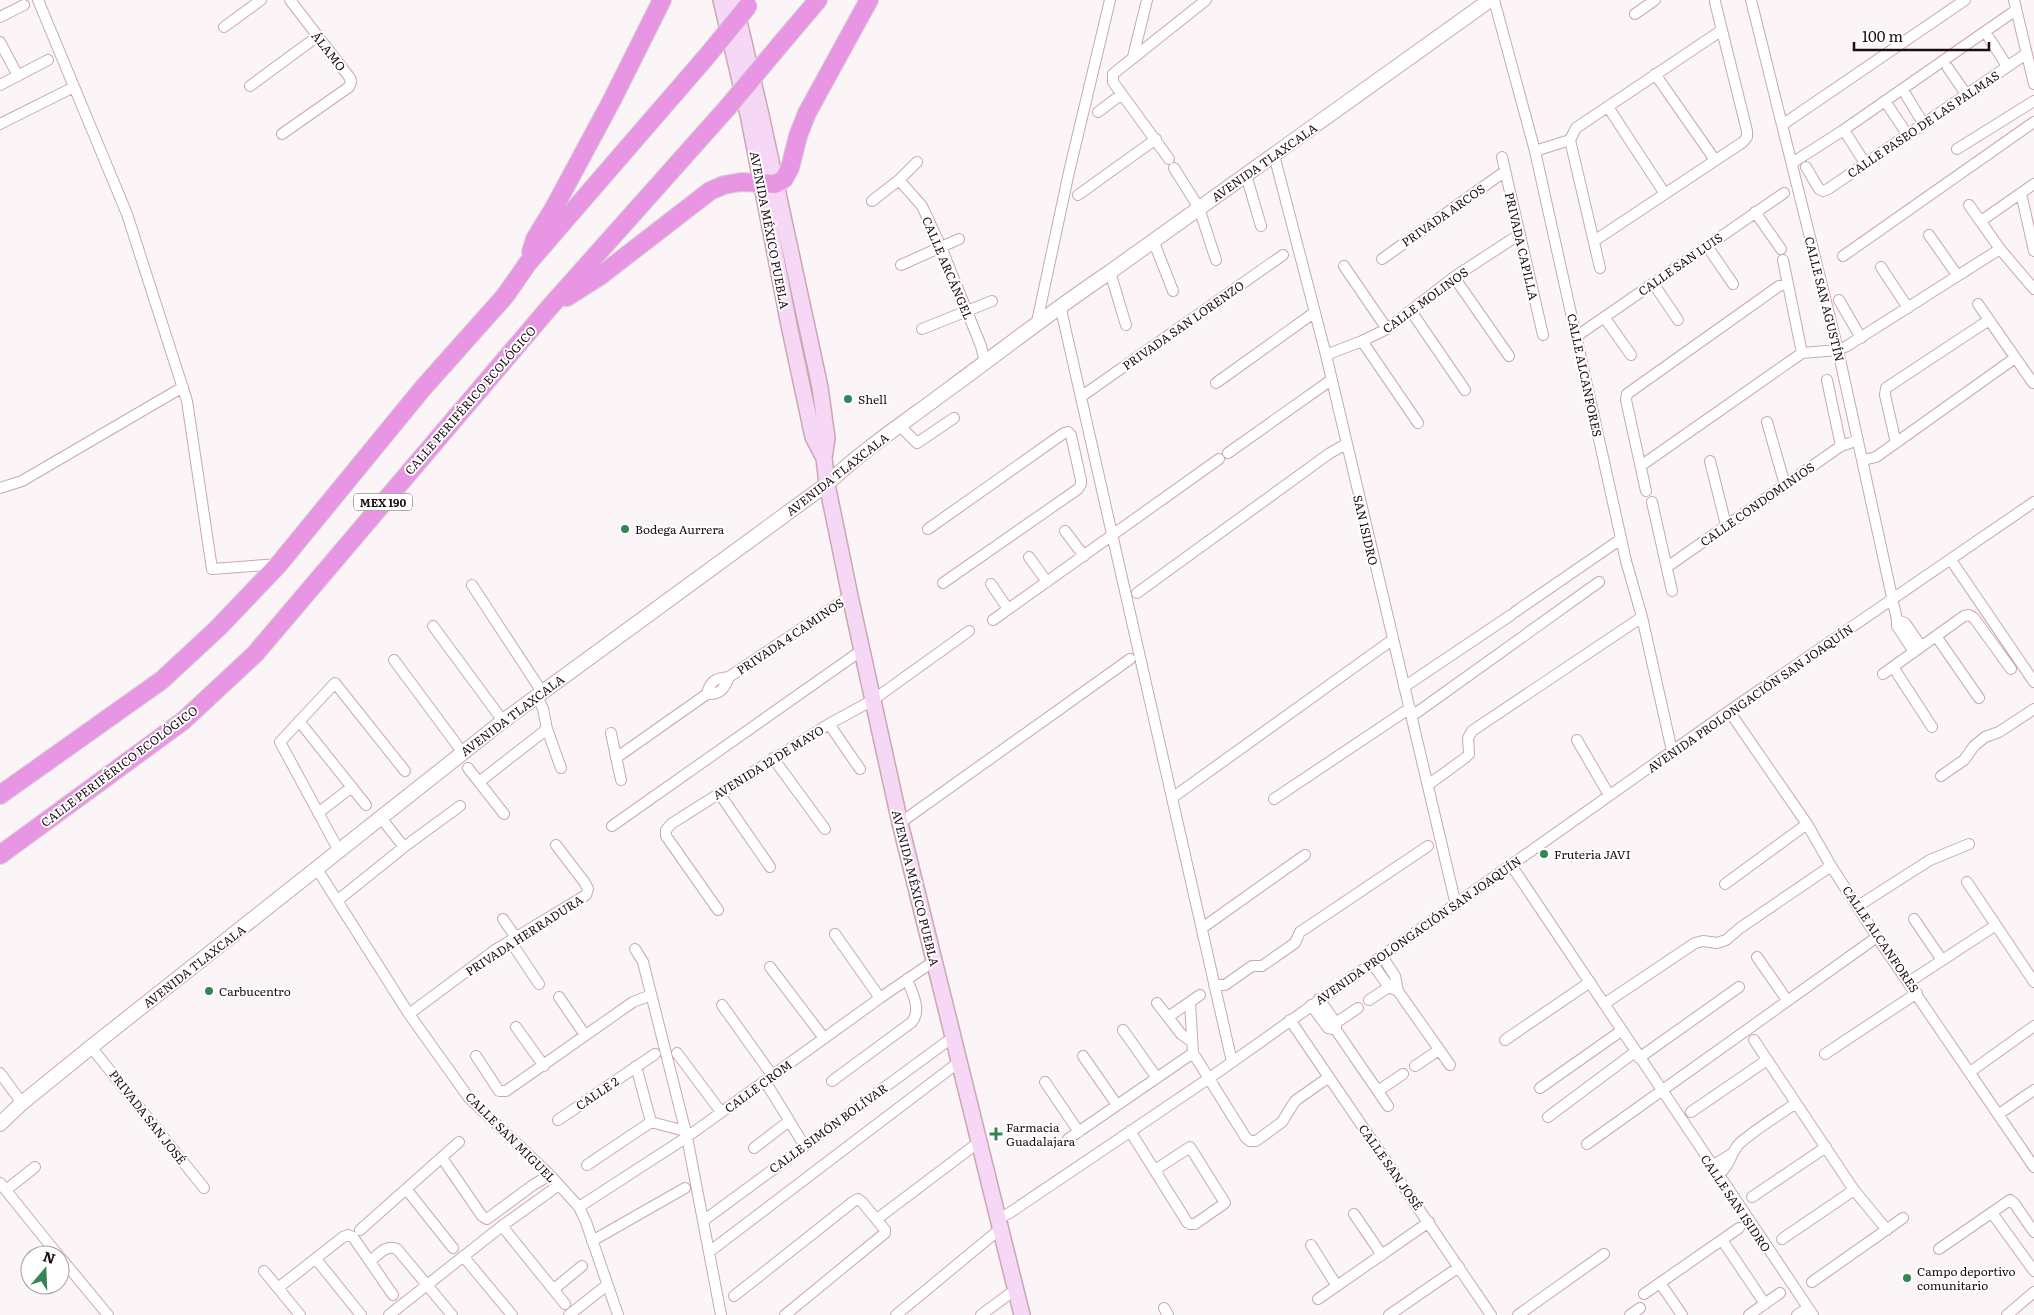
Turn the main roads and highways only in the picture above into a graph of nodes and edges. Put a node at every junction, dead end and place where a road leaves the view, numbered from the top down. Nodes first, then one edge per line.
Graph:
1 (662, 0) edge
2 (721, 0) edge
3 (818, 0) edge
4 (869, 0) edge
5 (745, 2) edge
6 (768, 185) junction
7 (528, 263) junction
8 (548, 309) junction
9 (0, 796) edge
10 (0, 855) edge
11 (1022, 1315) edge

1 - 7 highway
2 - 6 main road, AVENIDA MÉXICO PUEBLA
3 - 8 highway, CALLE PERIFÉRICO ECOLÓGICO / MEX 190, bridge
4 - 6 highway
5 - 6 main road, AVENIDA MÉXICO PUEBLA
5 - 7 highway, MEX 190, bridge
6 - 8 highway
6 - 11 main road, AVENIDA MÉXICO PUEBLA
7 - 9 highway, MEX 190
8 - 10 highway, CALLE PERIFÉRICO ECOLÓGICO / MEX 190

